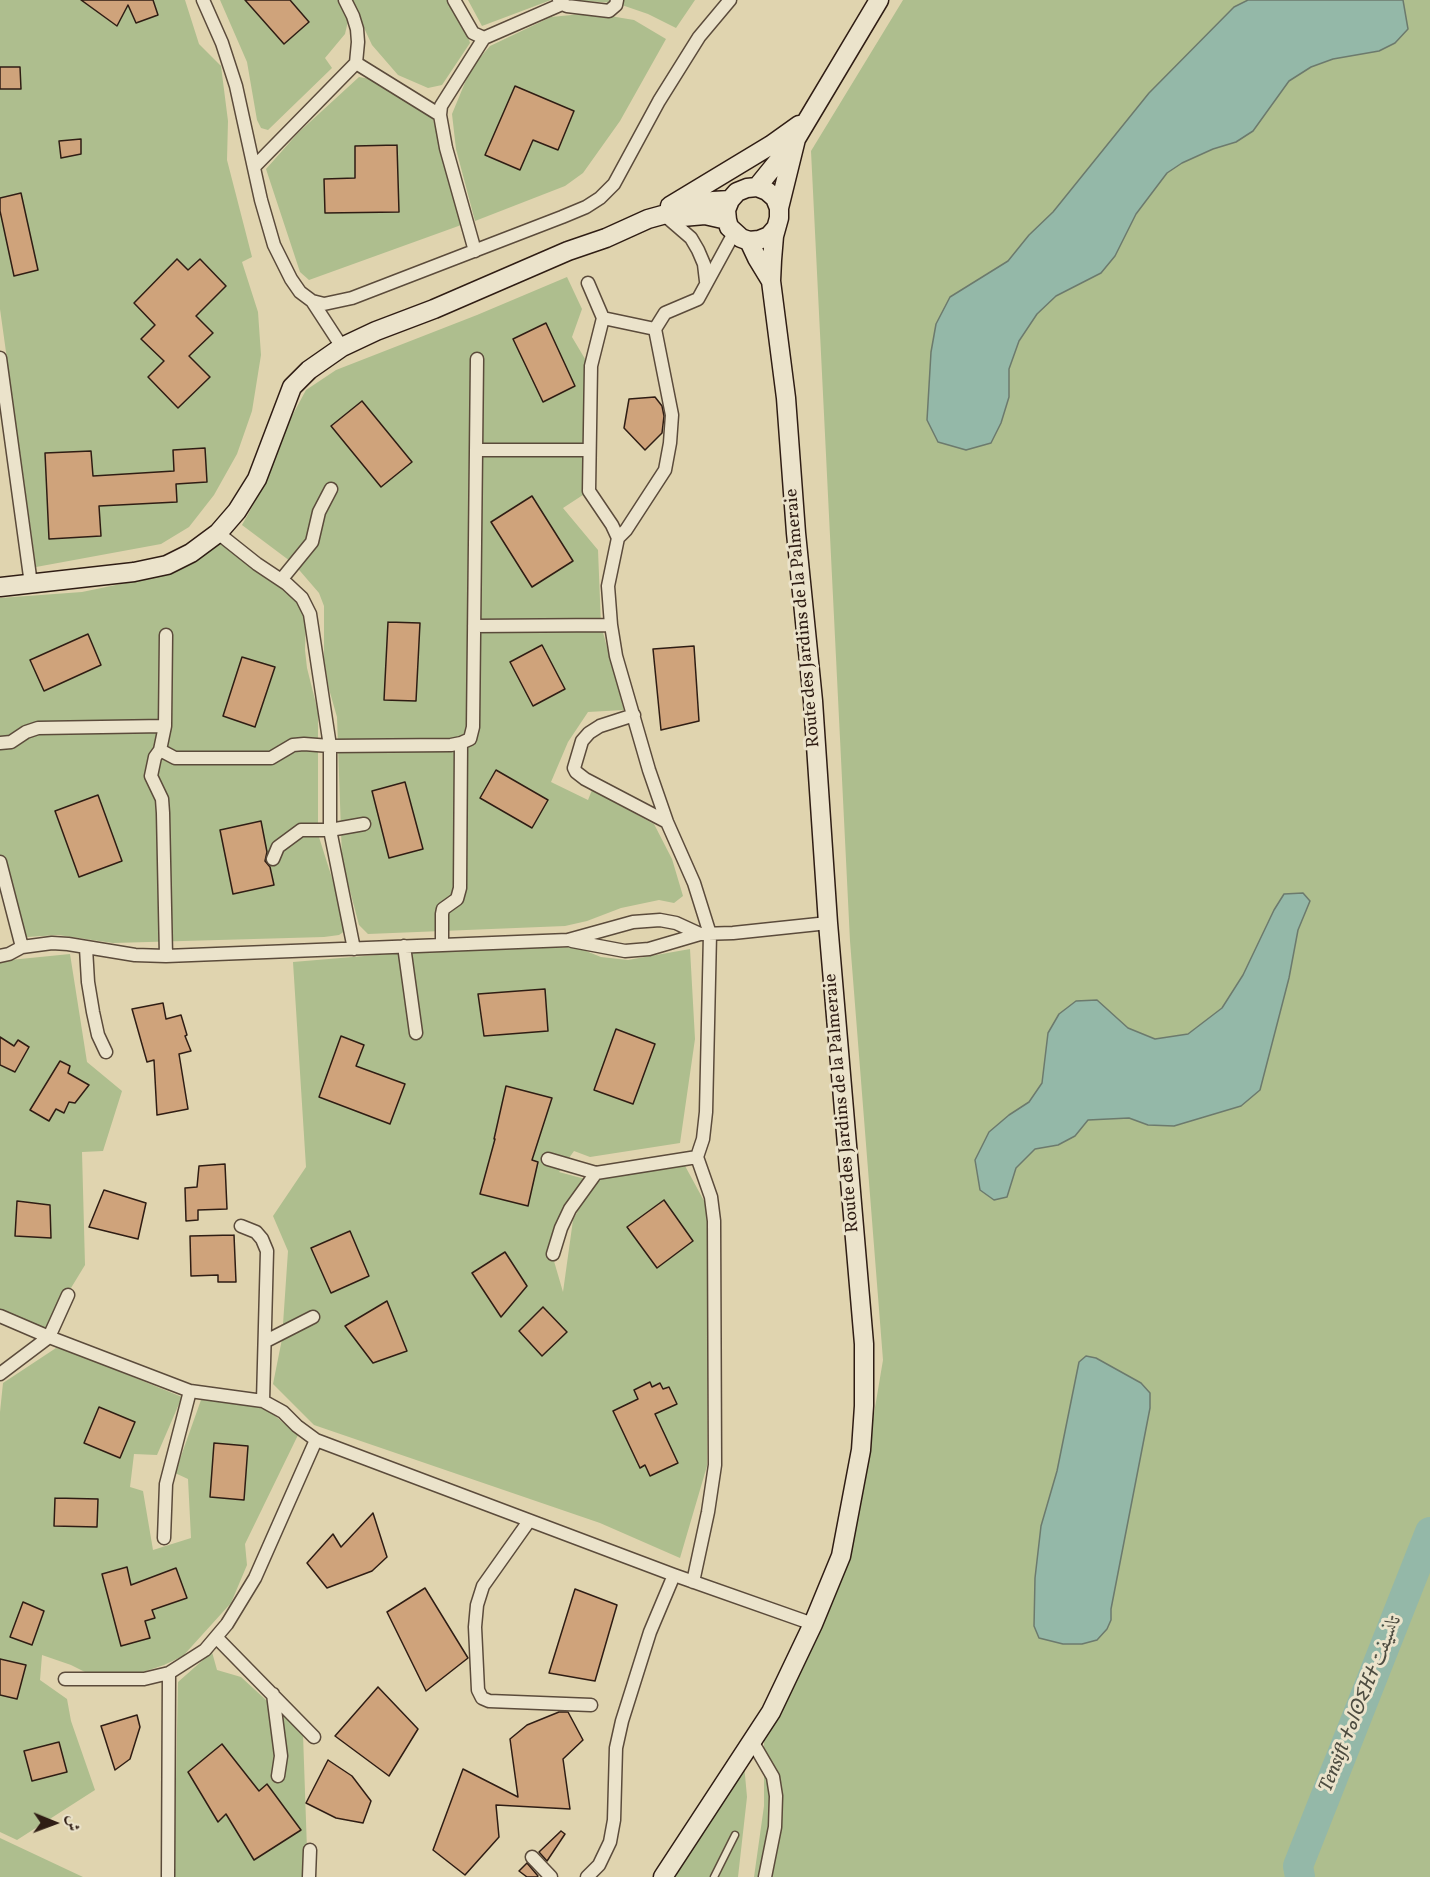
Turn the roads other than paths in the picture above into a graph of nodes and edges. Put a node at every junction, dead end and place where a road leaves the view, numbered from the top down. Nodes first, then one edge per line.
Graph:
1 (203, 0) edge
2 (345, 0) edge
3 (454, 0) edge
4 (617, 0) edge
5 (730, 0) edge
6 (879, 0) edge
7 (561, 2) edge
8 (484, 38) junction
9 (356, 63) junction
10 (440, 115) junction
11 (809, 118) junction
12 (796, 139) junction
13 (255, 166) junction
14 (757, 187) junction
15 (730, 200) junction
16 (779, 208) junction
17 (648, 219) junction
18 (669, 219) junction
19 (776, 228) junction
20 (736, 232) junction
21 (475, 250) junction
22 (706, 281) junction
23 (771, 281) junction
24 (588, 284) dead end
25 (312, 301) junction
26 (603, 318) junction
27 (655, 329) junction
28 (342, 347) junction
29 (0, 358) edge
30 (477, 359) dead end
31 (476, 450) junction
32 (588, 450) junction
33 (331, 489) dead end
34 (218, 533) junction
35 (618, 538) junction
36 (281, 580) junction
37 (31, 584) junction
38 (0, 587) edge
39 (611, 625) junction
40 (474, 626) junction
41 (166, 635) dead end
42 (634, 715) junction
43 (165, 726) junction
44 (0, 743) edge
45 (461, 743) junction
46 (330, 746) junction
47 (160, 750) junction
48 (667, 822) junction
49 (364, 824) dead end
50 (330, 830) junction
51 (273, 859) dead end
52 (0, 862) edge
53 (2, 878) edge
54 (828, 923) junction
55 (705, 934) junction
56 (568, 940) junction
57 (442, 945) junction
58 (404, 946) junction
59 (22, 947) junction
60 (86, 948) junction
61 (354, 949) junction
62 (0, 956) edge
63 (166, 956) junction
64 (416, 1033) dead end
65 (106, 1052) dead end
66 (697, 1157) junction
67 (548, 1159) dead end
68 (596, 1173) junction
69 (241, 1226) dead end
70 (553, 1254) dead end
71 (68, 1295) dead end
72 (0, 1316) edge
73 (313, 1317) dead end
74 (49, 1337) junction
75 (266, 1341) junction
76 (0, 1374) edge
77 (190, 1390) junction
78 (263, 1401) junction
79 (316, 1440) junction
80 (529, 1521) junction
81 (164, 1538) dead end
82 (674, 1575) junction
83 (693, 1582) junction
84 (813, 1624) junction
85 (216, 1637) junction
86 (169, 1673) junction
87 (65, 1679) dead end
88 (273, 1694) junction
89 (591, 1705) dead end
90 (314, 1737) dead end
91 (752, 1741) junction
92 (278, 1776) dead end
93 (735, 1835) dead end
94 (310, 1850) dead end
95 (532, 1857) dead end
96 (168, 1877) edge
97 (309, 1877) edge
98 (551, 1877) edge
99 (587, 1877) edge
100 (663, 1877) edge
101 (714, 1877) edge
102 (765, 1877) edge

1 - 13 street
2 - 9 street
3 - 8 street
4 - 7 street
5 - 21 street
6 - 11 street, Route des Jardins de la Palmeraie
7 - 8 street
8 - 10 street
9 - 10 street
9 - 13 street
10 - 21 street
11 - 12 street, Route des Jardins de la Palmeraie
11 - 17 street
12 - 14 street, Route des Jardins de la Palmeraie
12 - 16 street, Route des Jardins de la Palmeraie
13 - 25 street
14 - 15 street, Route des Jardins de la Palmeraie
14 - 16 street
15 - 17 street, Route des Jardins de la Palmeraie
15 - 20 street
16 - 19 street, Route des Jardins de la Palmeraie
17 - 18 street
17 - 28 street
18 - 20 street
18 - 22 street
19 - 20 street
19 - 23 street, Route des Jardins de la Palmeraie
20 - 22 street
20 - 23 street, Route des Jardins de la Palmeraie
21 - 25 street
22 - 27 street
23 - 54 street, Route des Jardins de la Palmeraie
24 - 26 street
25 - 28 street
26 - 27 street
26 - 32 street
27 - 35 street
28 - 34 street
29 - 37 street
30 - 31 street
31 - 32 street
31 - 40 street
32 - 35 street
33 - 36 street
34 - 36 street
34 - 37 street
35 - 39 street
36 - 46 street
37 - 38 street
39 - 40 street
39 - 42 street
40 - 45 street
41 - 43 street
42 - 48 street
42 - 48 street
43 - 44 street
43 - 47 street
45 - 46 street
45 - 57 street
46 - 47 street
46 - 50 street
47 - 63 street
48 - 55 street
49 - 50 street
50 - 51 street
50 - 61 street
52 - 53 street
53 - 59 street
54 - 55 street
54 - 84 street, Route des Jardins de la Palmeraie
55 - 56 street
55 - 56 street
55 - 66 street
56 - 57 street
57 - 58 street
58 - 61 street
58 - 64 street
59 - 60 street
59 - 62 street
60 - 63 street
60 - 65 street
61 - 63 street
66 - 68 street
66 - 83 street
67 - 68 street
68 - 70 street
69 - 75 street
71 - 74 street
72 - 74 street
73 - 75 street
74 - 76 street
74 - 77 street
75 - 78 street
77 - 78 street
77 - 81 street
78 - 79 street
79 - 80 street
79 - 85 street
80 - 82 street
80 - 89 street
82 - 83 street
82 - 99 street
83 - 84 street
84 - 91 street, Route des Jardins de la Palmeraie
85 - 86 street
85 - 88 street
86 - 87 street
86 - 96 street
88 - 90 street
88 - 92 street
91 - 100 street, Route des Jardins de la Palmeraie
91 - 102 street
93 - 101 lane
94 - 97 street
95 - 98 street

